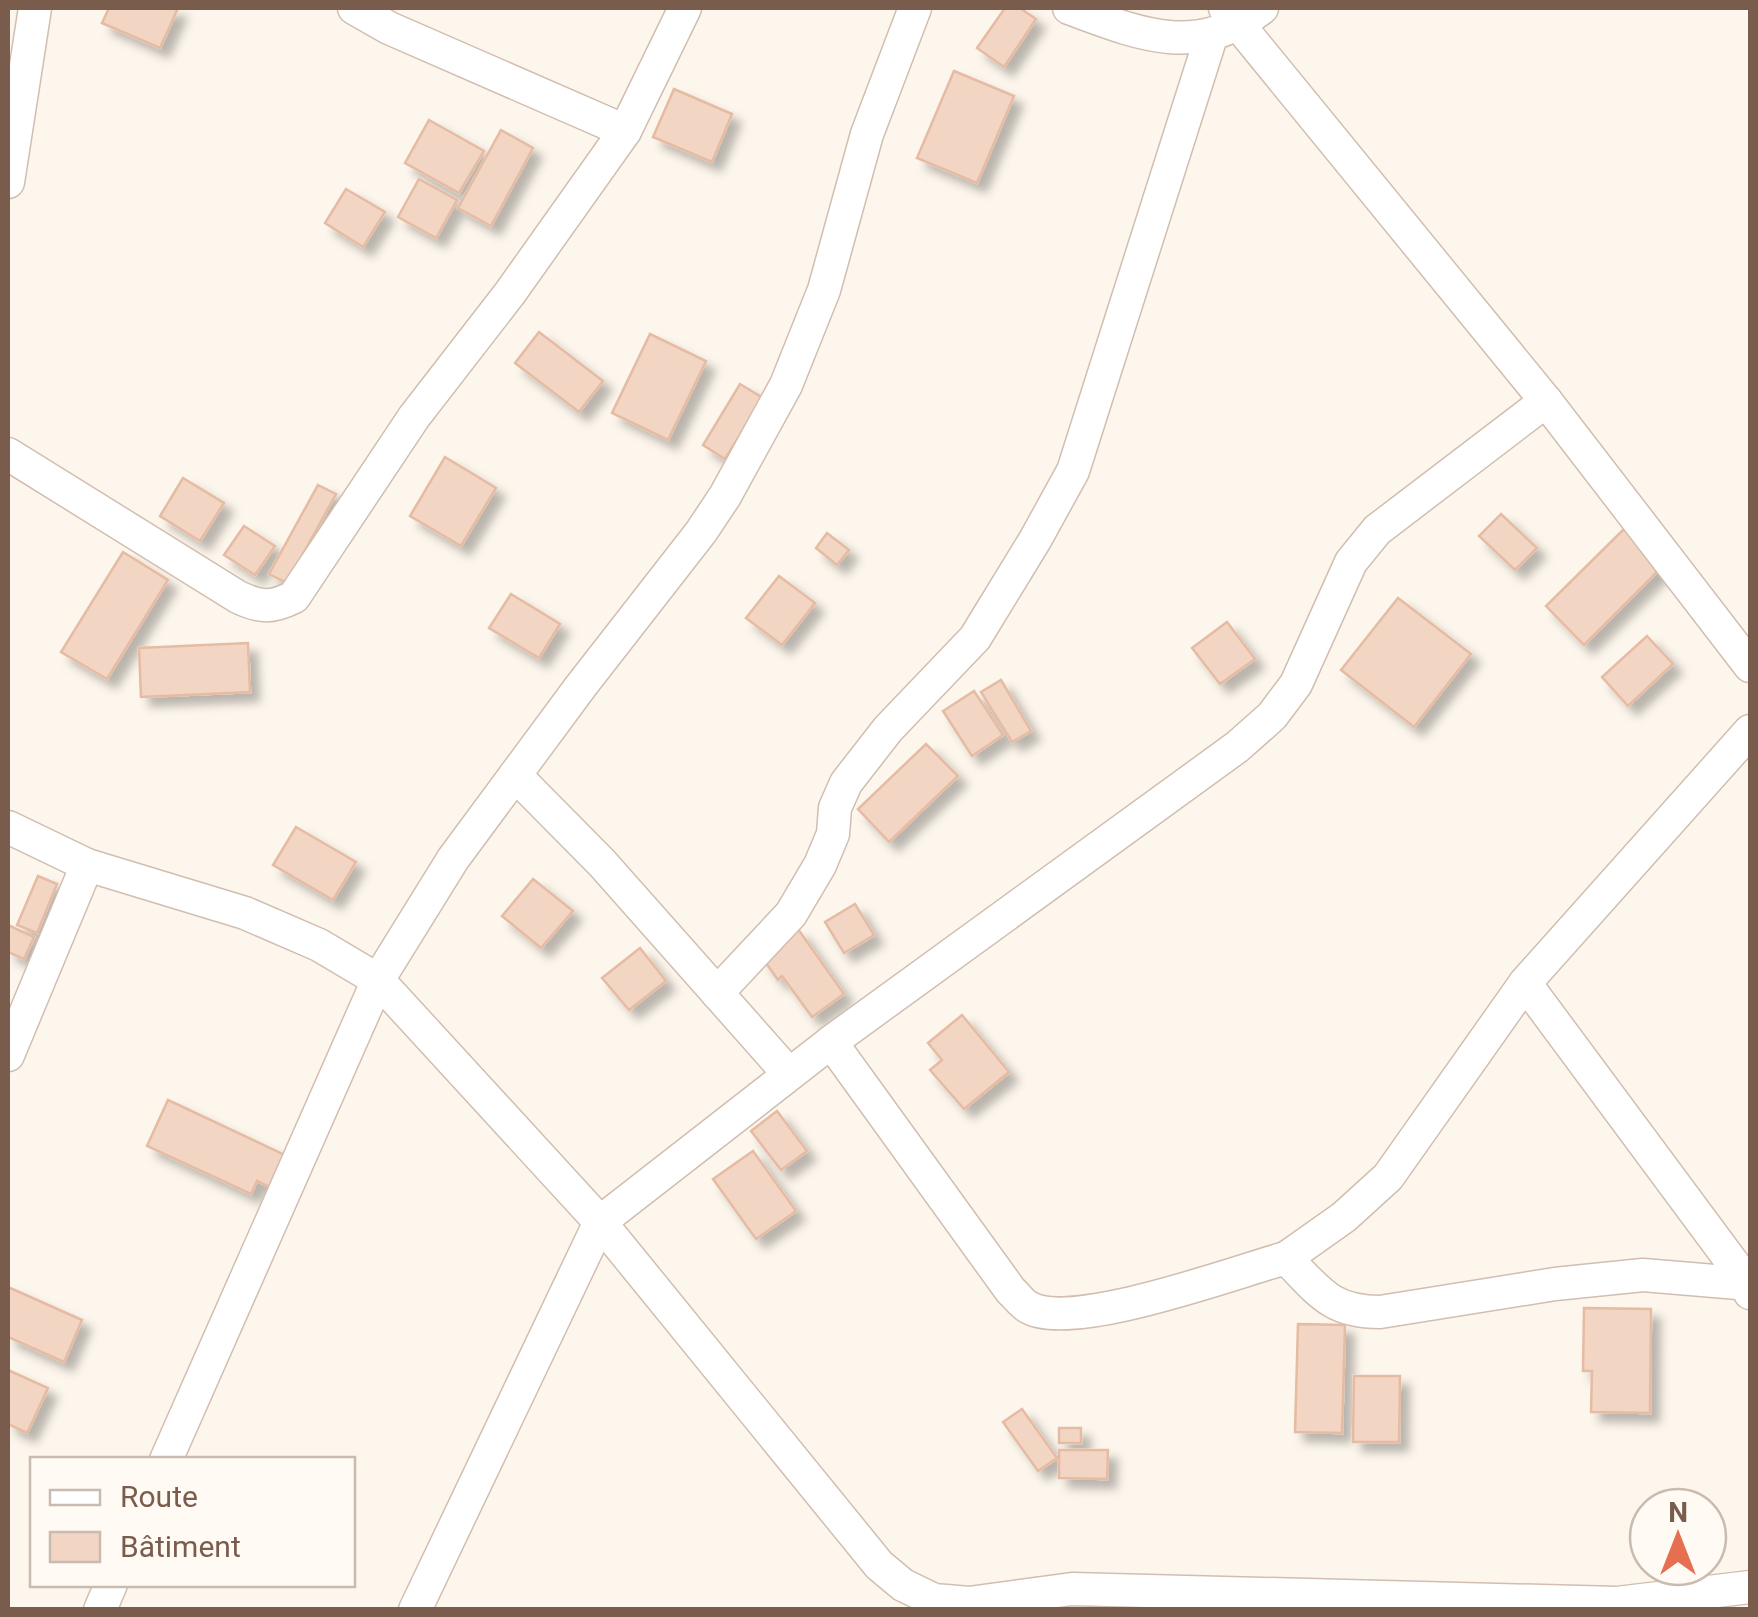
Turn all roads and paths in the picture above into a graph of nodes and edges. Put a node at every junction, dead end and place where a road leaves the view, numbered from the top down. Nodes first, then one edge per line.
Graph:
1 (35, 8) edge
2 (354, 8) edge
3 (685, 8) edge
4 (915, 8) edge
5 (1069, 8) edge
6 (1234, 19) edge
7 (626, 131) junction
8 (8, 182) edge
9 (1546, 401) junction
10 (8, 454) edge
11 (1750, 666) edge
12 (1750, 731) edge
13 (515, 774) junction
14 (8, 827) edge
15 (87, 865) junction
16 (378, 980) junction
17 (1525, 983) junction
18 (717, 993) junction
19 (830, 1042) junction
20 (8, 1055) edge
21 (789, 1074) junction
22 (600, 1222) junction
23 (1286, 1258) junction
24 (1750, 1287) edge
25 (167, 1457) edge
26 (1750, 1587) edge
27 (968, 1606) edge
28 (1617, 1606) edge
29 (416, 1610) edge

1 - 8 street
2 - 7 street
3 - 7 street
4 - 13 street
5 - 6 street
6 - 9 street
6 - 18 street
7 - 10 street
9 - 11 street
9 - 19 street
12 - 17 street
13 - 16 street
13 - 18 street
14 - 15 street
15 - 16 street
15 - 20 street
16 - 22 street
16 - 25 street
17 - 23 street
17 - 24 street
18 - 21 street
19 - 21 street
19 - 23 street
21 - 22 street
22 - 27 street
22 - 29 street
23 - 24 street
26 - 28 street
27 - 28 street

